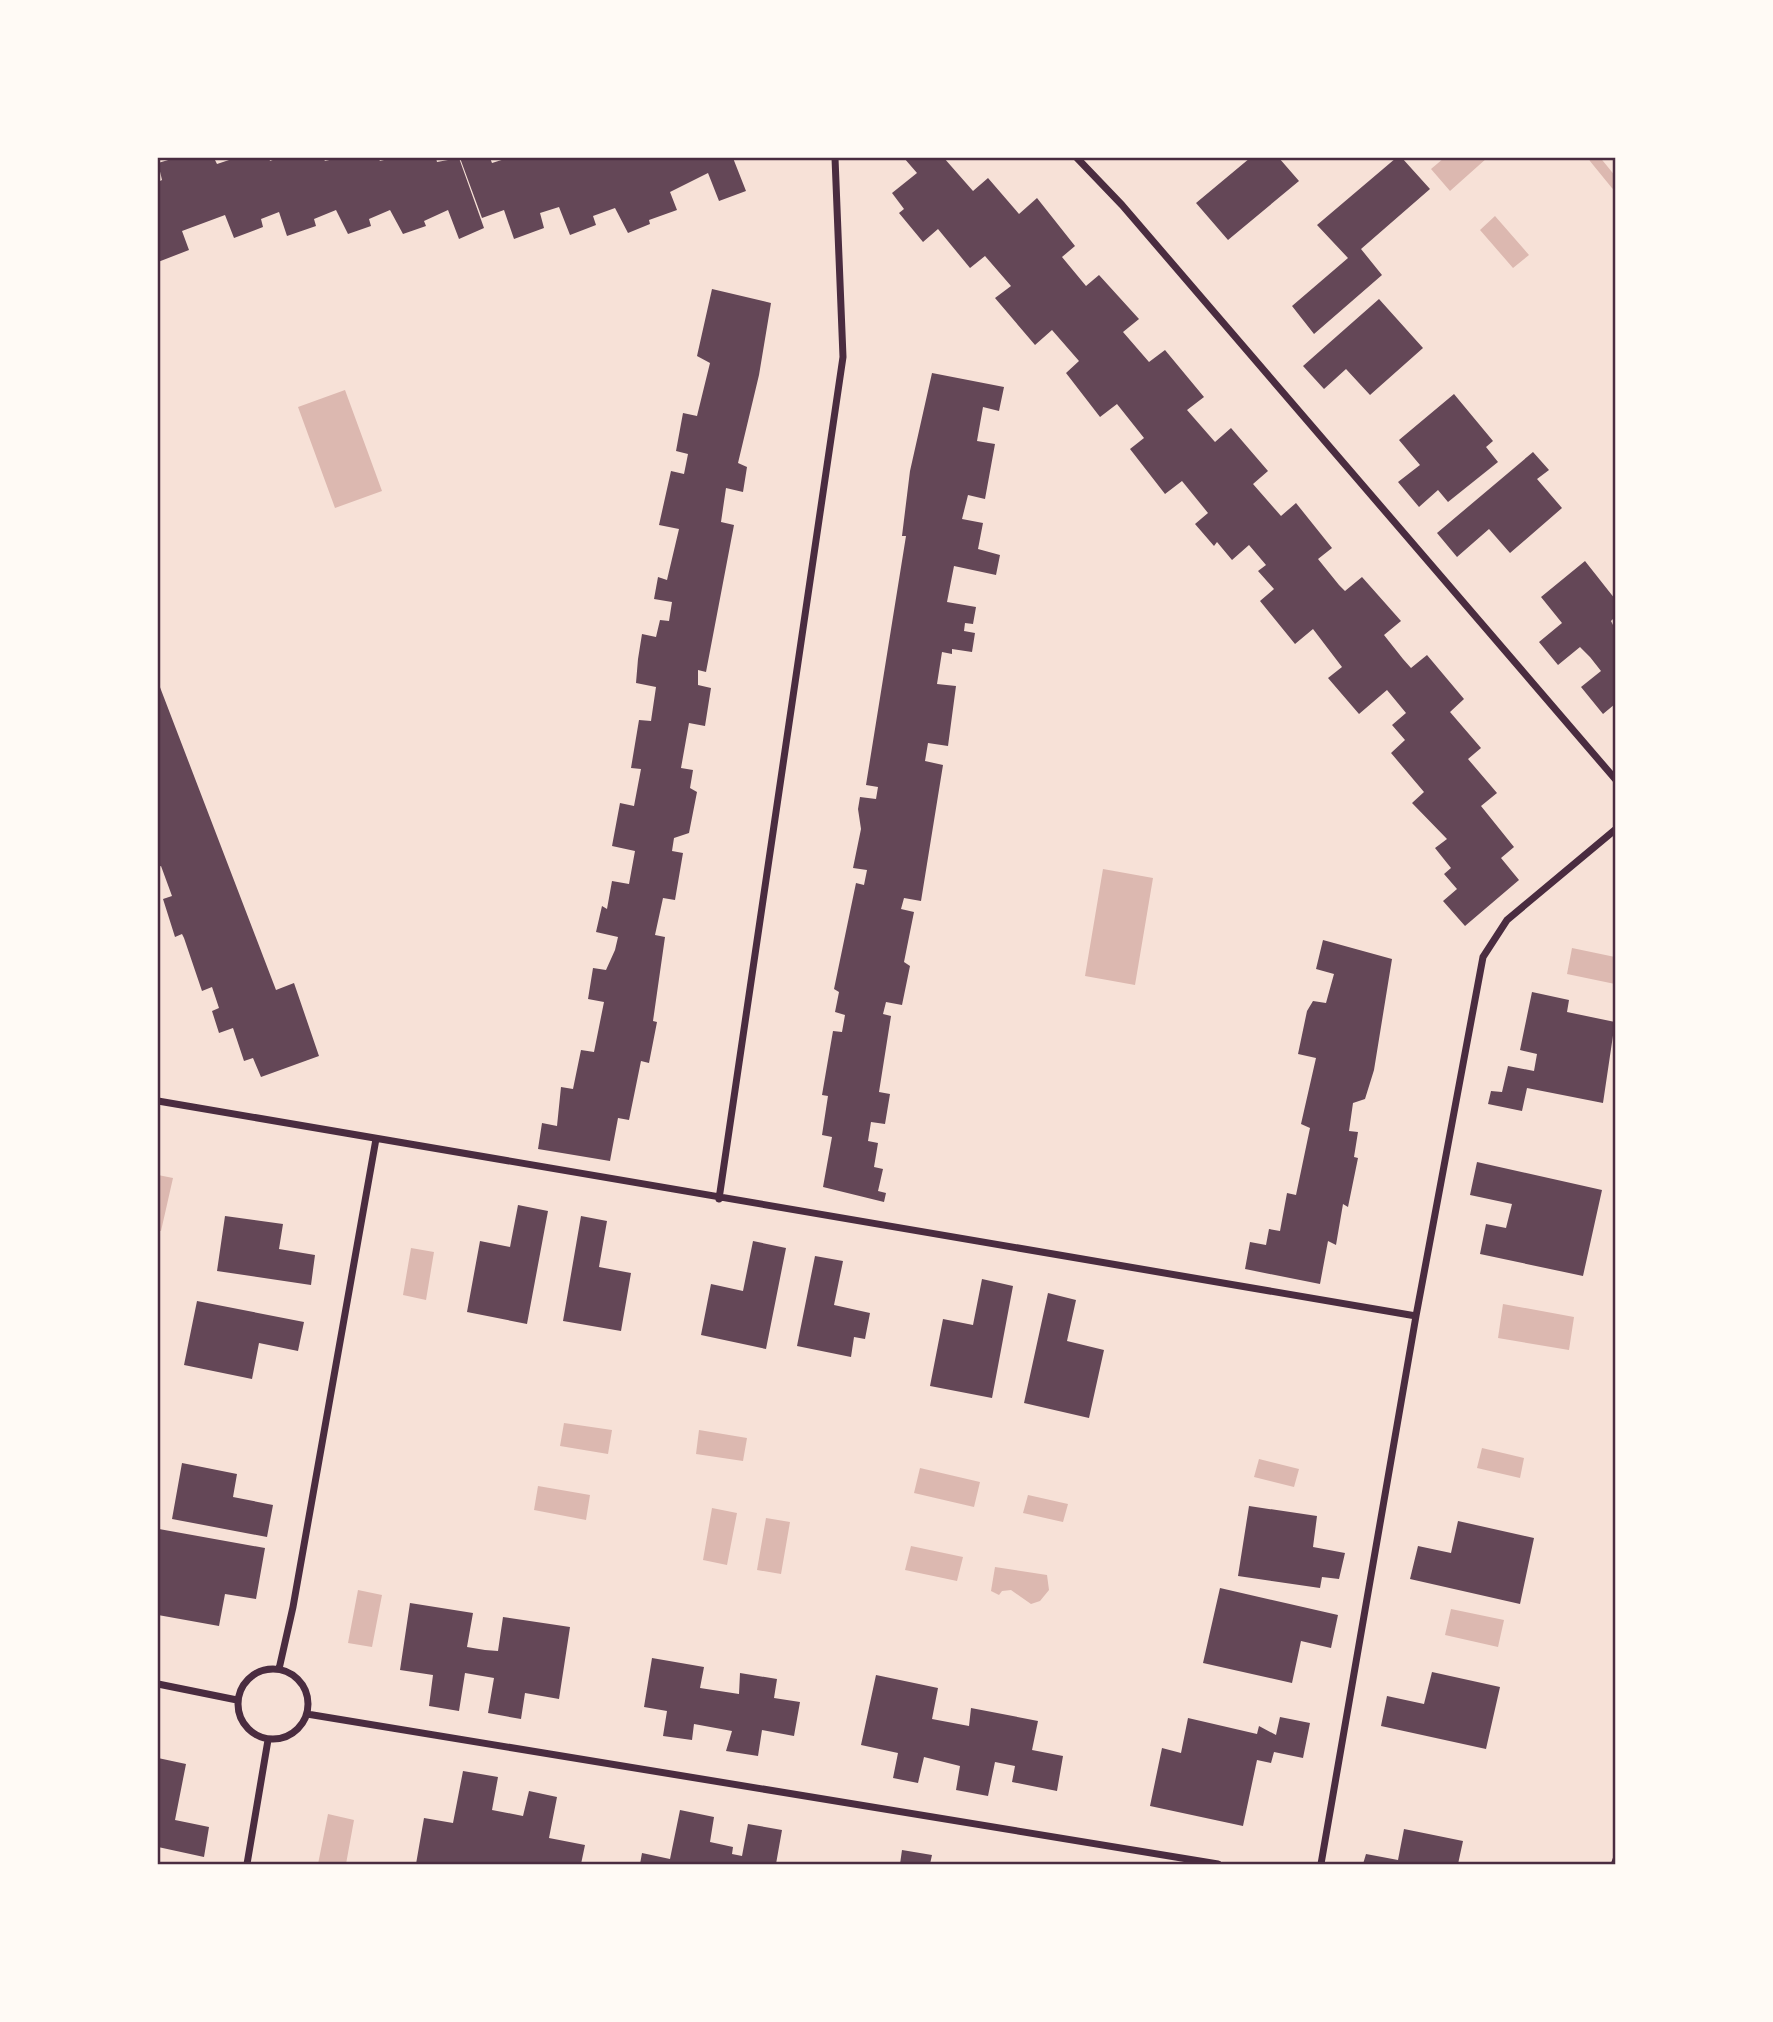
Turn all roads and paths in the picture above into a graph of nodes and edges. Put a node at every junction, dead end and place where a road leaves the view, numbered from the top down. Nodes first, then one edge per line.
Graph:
1 (835, 158) edge
2 (1077, 158) edge
3 (1615, 780) edge
4 (1615, 829) edge
5 (158, 1100) edge
6 (376, 1139) junction
7 (719, 1199) junction
8 (1416, 1316) junction
9 (279, 1669) junction
10 (158, 1684) edge
11 (237, 1700) junction
12 (307, 1714) junction
13 (268, 1740) junction
14 (1615, 1856) edge
15 (247, 1864) edge
16 (1218, 1864) edge
17 (1321, 1864) edge
18 (1613, 1864) edge

1 - 7 street
2 - 3 street
4 - 8 street
5 - 6 street
6 - 7 street
6 - 9 street
7 - 8 street
8 - 17 street
9 - 11 street
9 - 12 street
10 - 11 street
11 - 13 street
12 - 13 street
12 - 16 street
13 - 15 street
14 - 18 path

